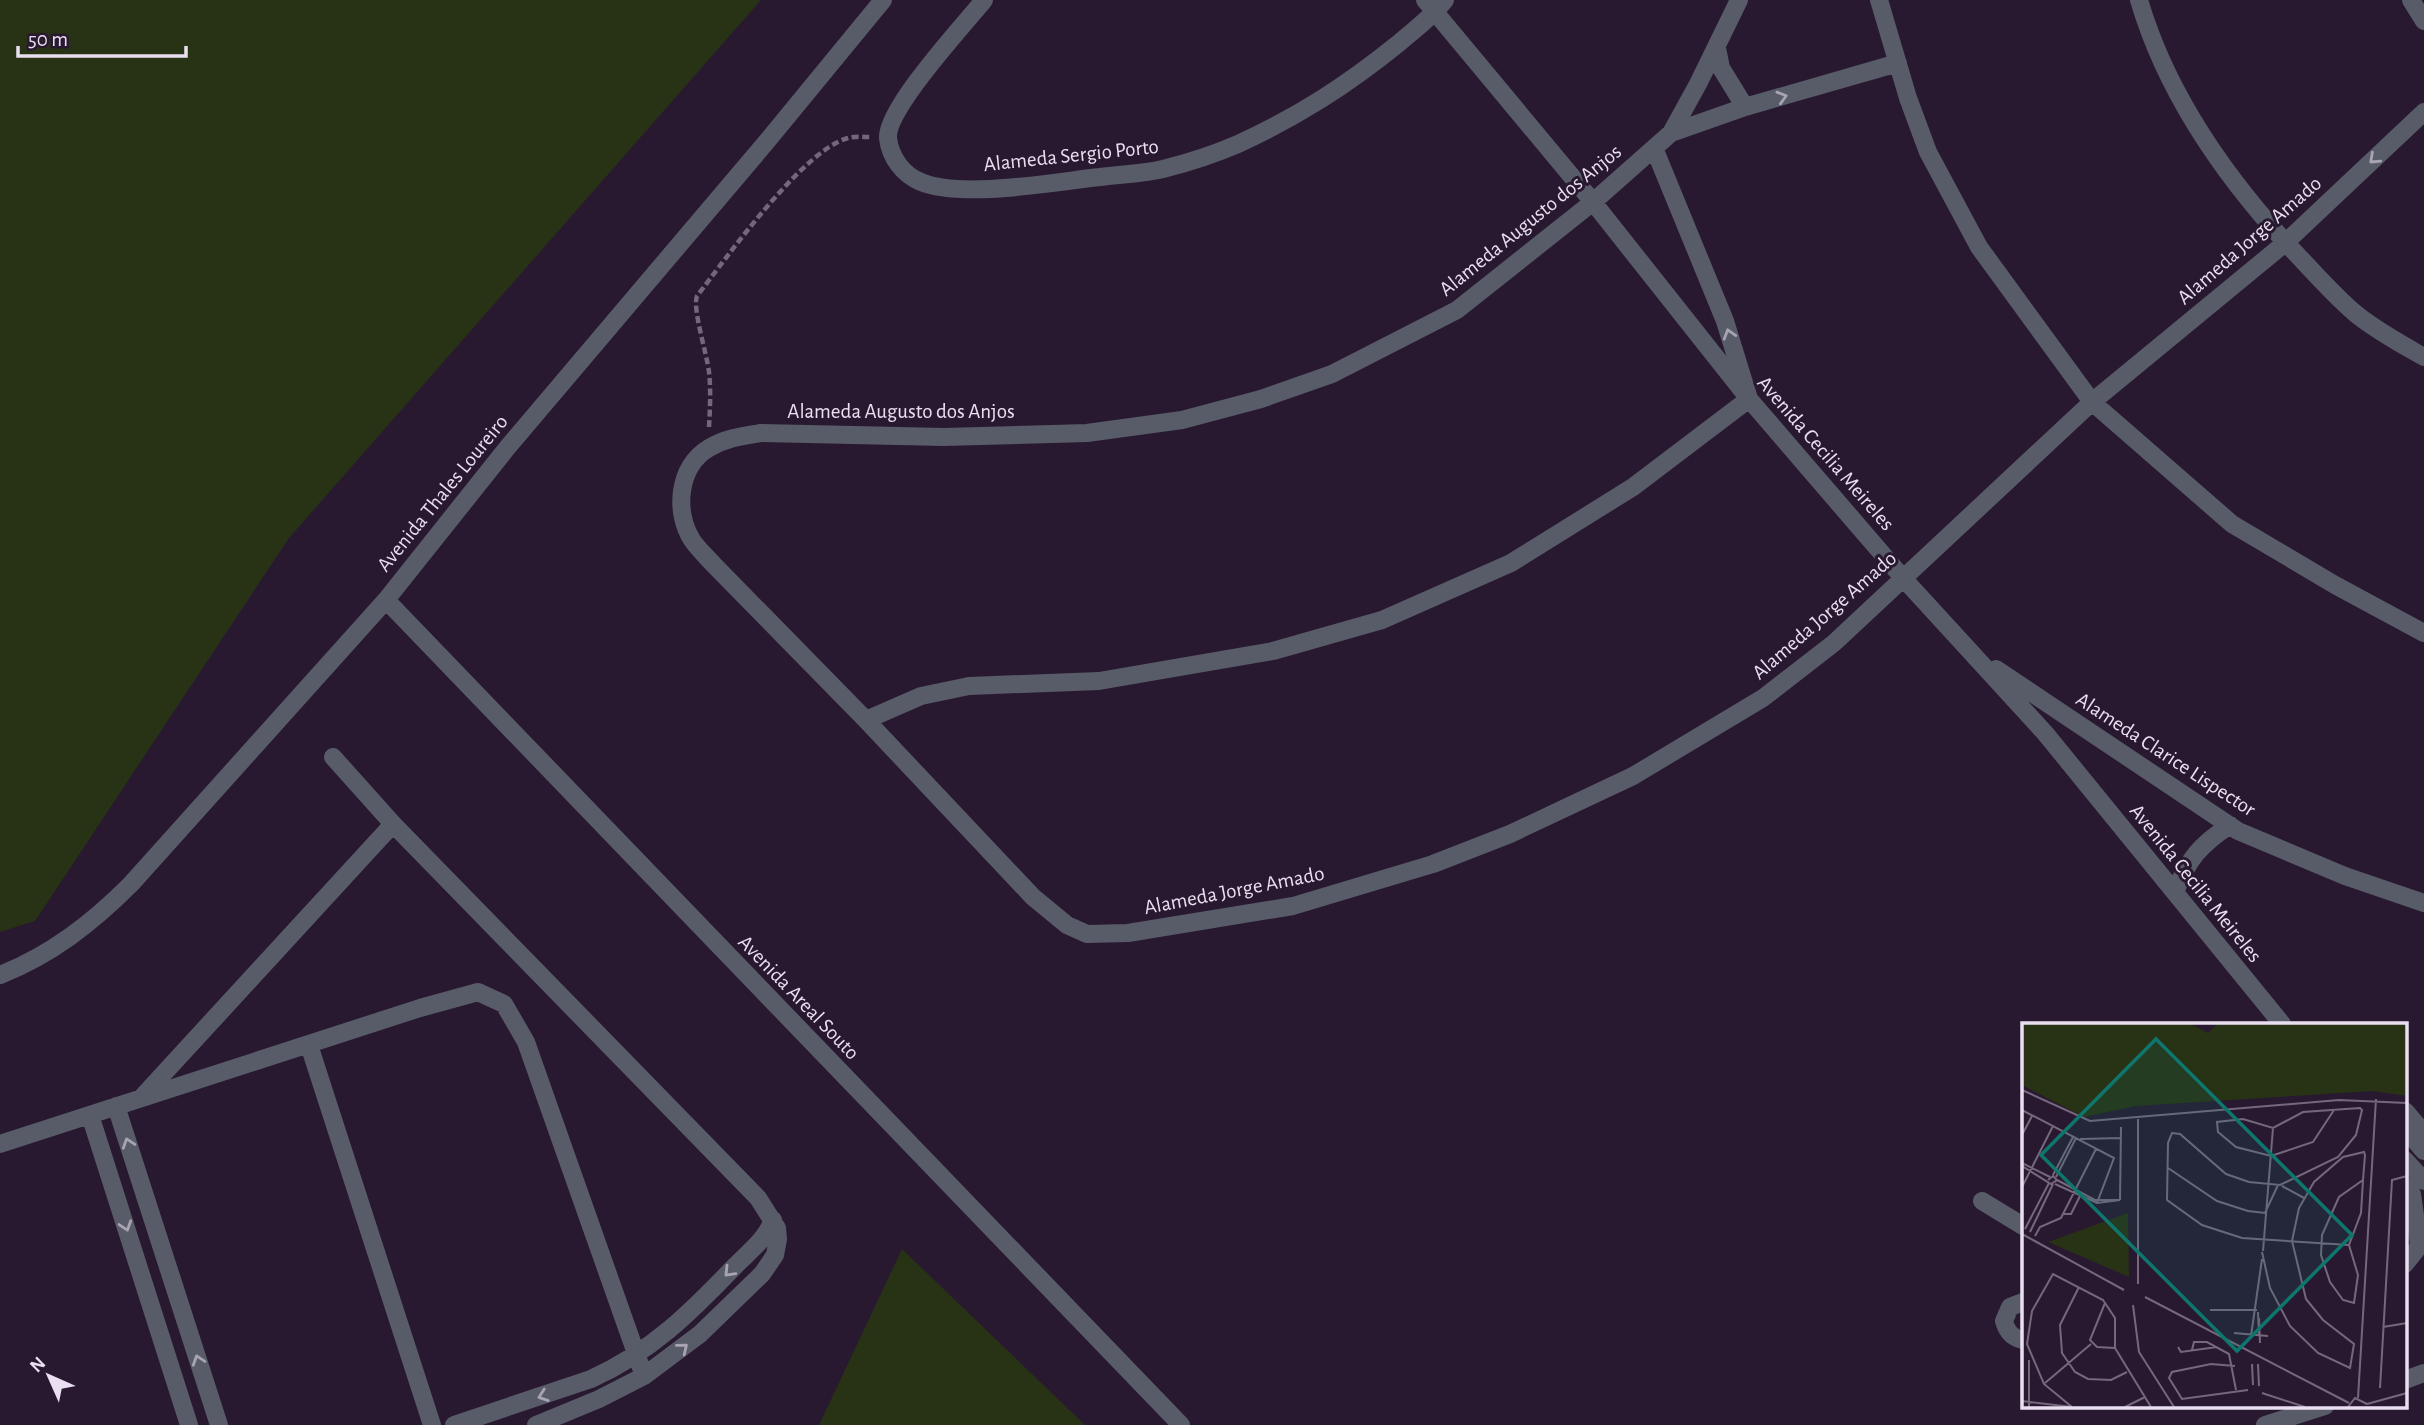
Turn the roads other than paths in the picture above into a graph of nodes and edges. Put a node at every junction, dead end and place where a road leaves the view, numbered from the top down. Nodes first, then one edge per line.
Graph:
1 (883, 0) edge
2 (984, 0) edge
3 (1739, 0) edge
4 (1880, 0) edge
5 (2139, 0) edge
6 (2411, 0) edge
7 (1435, 4) edge
8 (2424, 21) edge
9 (1717, 48) junction
10 (1898, 63) junction
11 (1745, 107) junction
12 (2424, 112) edge
13 (1671, 133) junction
14 (1654, 148) junction
15 (1593, 202) junction
16 (2285, 243) junction
17 (2424, 357) edge
18 (1749, 399) junction
19 (2092, 402) junction
20 (1903, 578) junction
21 (386, 600) junction
22 (2424, 633) edge
23 (1972, 653) junction
24 (866, 720) junction
25 (332, 757) dead end
26 (393, 824) junction
27 (2230, 825) junction
28 (2175, 892) junction
29 (2424, 903) edge
30 (0, 975) edge
31 (2281, 1023) edge
32 (309, 1045) junction
33 (140, 1098) junction
34 (116, 1106) junction
35 (2406, 1113) edge
36 (90, 1115) junction
37 (2406, 1130) edge
38 (0, 1143) edge
39 (2423, 1144) edge
40 (2406, 1161) edge
41 (2424, 1181) edge
42 (2406, 1186) edge
43 (1982, 1201) dead end
44 (773, 1220) junction
45 (2406, 1224) edge
46 (2022, 1225) edge
47 (2418, 1242) edge
48 (2406, 1262) edge
49 (2022, 1302) edge
50 (2022, 1340) edge
51 (636, 1354) junction
52 (2424, 1373) edge
53 (644, 1376) junction
54 (2406, 1380) edge
55 (2319, 1408) edge
56 (189, 1425) edge
57 (219, 1425) edge
58 (432, 1425) edge
59 (454, 1425) edge
60 (536, 1425) edge
61 (1181, 1425) edge
62 (2265, 1425) edge

1 - 21 street, Avenida Thales Loureiro
2 - 7 street, Alameda Sergio Porto
3 - 9 street, Alameda Augusto dos Anjos
4 - 10 street
5 - 16 street
6 - 8 street
7 - 15 street, Avenida Cecilia Meireles
9 - 11 street
9 - 13 street, Alameda Augusto dos Anjos
11 -> 10 street, Alameda Augusto dos Anjos
10 - 19 street
11 - 13 street, Alameda Augusto dos Anjos
12 -> 16 street, Alameda Jorge Amado
13 - 14 street, Alameda Augusto dos Anjos
14 - 15 street, Alameda Augusto dos Anjos
18 -> 14 street
15 - 18 street, Avenida Cecilia Meireles
15 - 24 street, Alameda Augusto dos Anjos
16 - 17 street
16 - 19 street, Alameda Jorge Amado
18 - 20 street, Avenida Cecilia Meireles
18 - 24 street
19 - 20 street, Alameda Jorge Amado
19 - 22 street
20 - 23 street, Avenida Cecilia Meireles
20 - 24 street, Alameda Jorge Amado
21 - 30 street, Avenida Thales Loureiro
21 - 61 street, Avenida Areal Souto
23 - 27 street, Alameda Clarice Lispector
23 - 28 street, Avenida Cecilia Meireles
25 - 26 street
26 - 33 street
26 - 44 street
27 - 28 street
27 - 29 street, Alameda Clarice Lispector
28 - 31 street, Avenida Cecilia Meireles
32 - 33 street
32 - 51 street
32 - 58 street
33 - 34 street
34 - 36 street
57 -> 34 street
35 - 39 street
36 - 38 street
36 -> 56 street
37 - 39 street
40 - 41 street
42 - 47 street
43 - 46 street
44 -> 51 street
53 -> 44 street
45 - 47 street
47 - 48 street
49 - 50 street
51 - 53 street
51 -> 59 street
52 - 54 street
53 - 60 street
55 - 62 street

